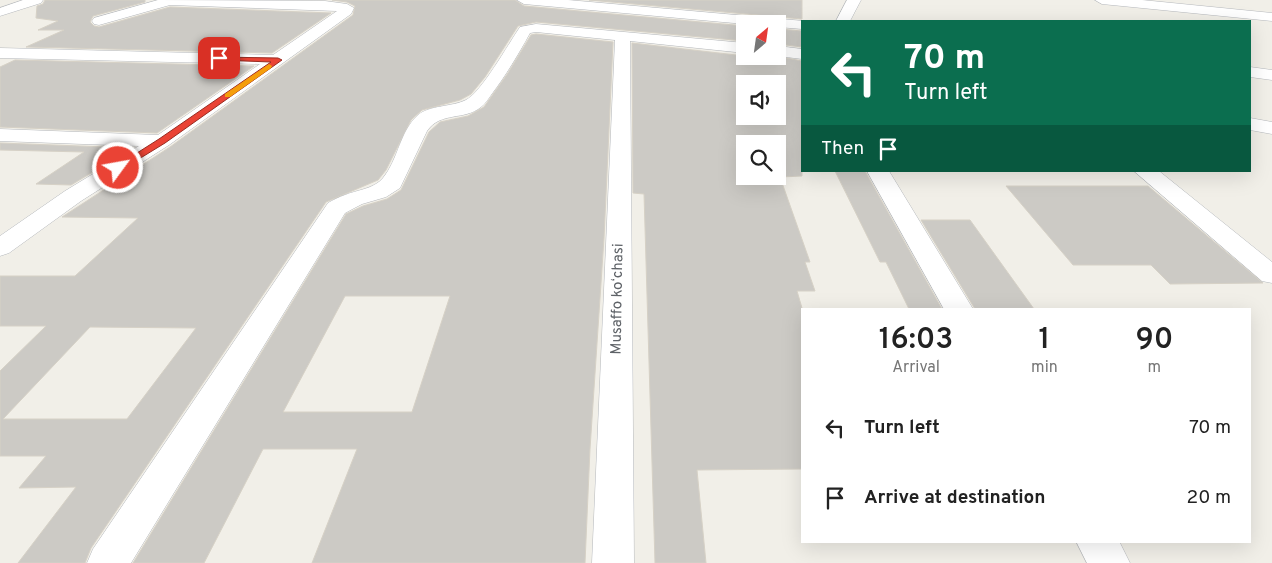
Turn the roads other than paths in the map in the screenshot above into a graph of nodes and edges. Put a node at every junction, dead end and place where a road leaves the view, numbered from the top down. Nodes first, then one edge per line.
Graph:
1 (36, 0) edge
2 (854, 0) edge
3 (1102, 0) edge
4 (171, 1) edge
5 (572, 5) junction
6 (0, 12) edge
7 (530, 14) edge
8 (1272, 17) edge
9 (844, 20) edge
10 (99, 21) dead end
11 (801, 25) edge
12 (623, 35) junction
13 (736, 47) edge
14 (0, 53) edge
15 (786, 53) edge
16 (801, 54) edge
17 (278, 60) junction
18 (1251, 72) edge
19 (1272, 75) edge
20 (1251, 124) edge
21 (1272, 128) edge
22 (0, 135) edge
23 (162, 141) junction
24 (879, 172) edge
25 (1146, 172) edge
26 (0, 248) edge
27 (1272, 275) edge
28 (958, 308) edge
29 (1097, 543) edge
30 (108, 563) edge
31 (613, 563) edge
32 (1109, 563) edge

1 - 6 street
2 - 9 street
3 - 8 street
4 - 10 street
4 - 17 street
5 - 7 street
5 - 7 street
5 - 11 street
7 - 12 street
7 - 30 street
12 - 13 street
12 - 31 street, Musaffo koʻchasi
14 - 17 street
15 - 16 street
17 - 23 street
18 - 19 street
20 - 21 street
22 - 23 street
23 - 26 street
24 - 28 street
25 - 27 street
29 - 32 street

